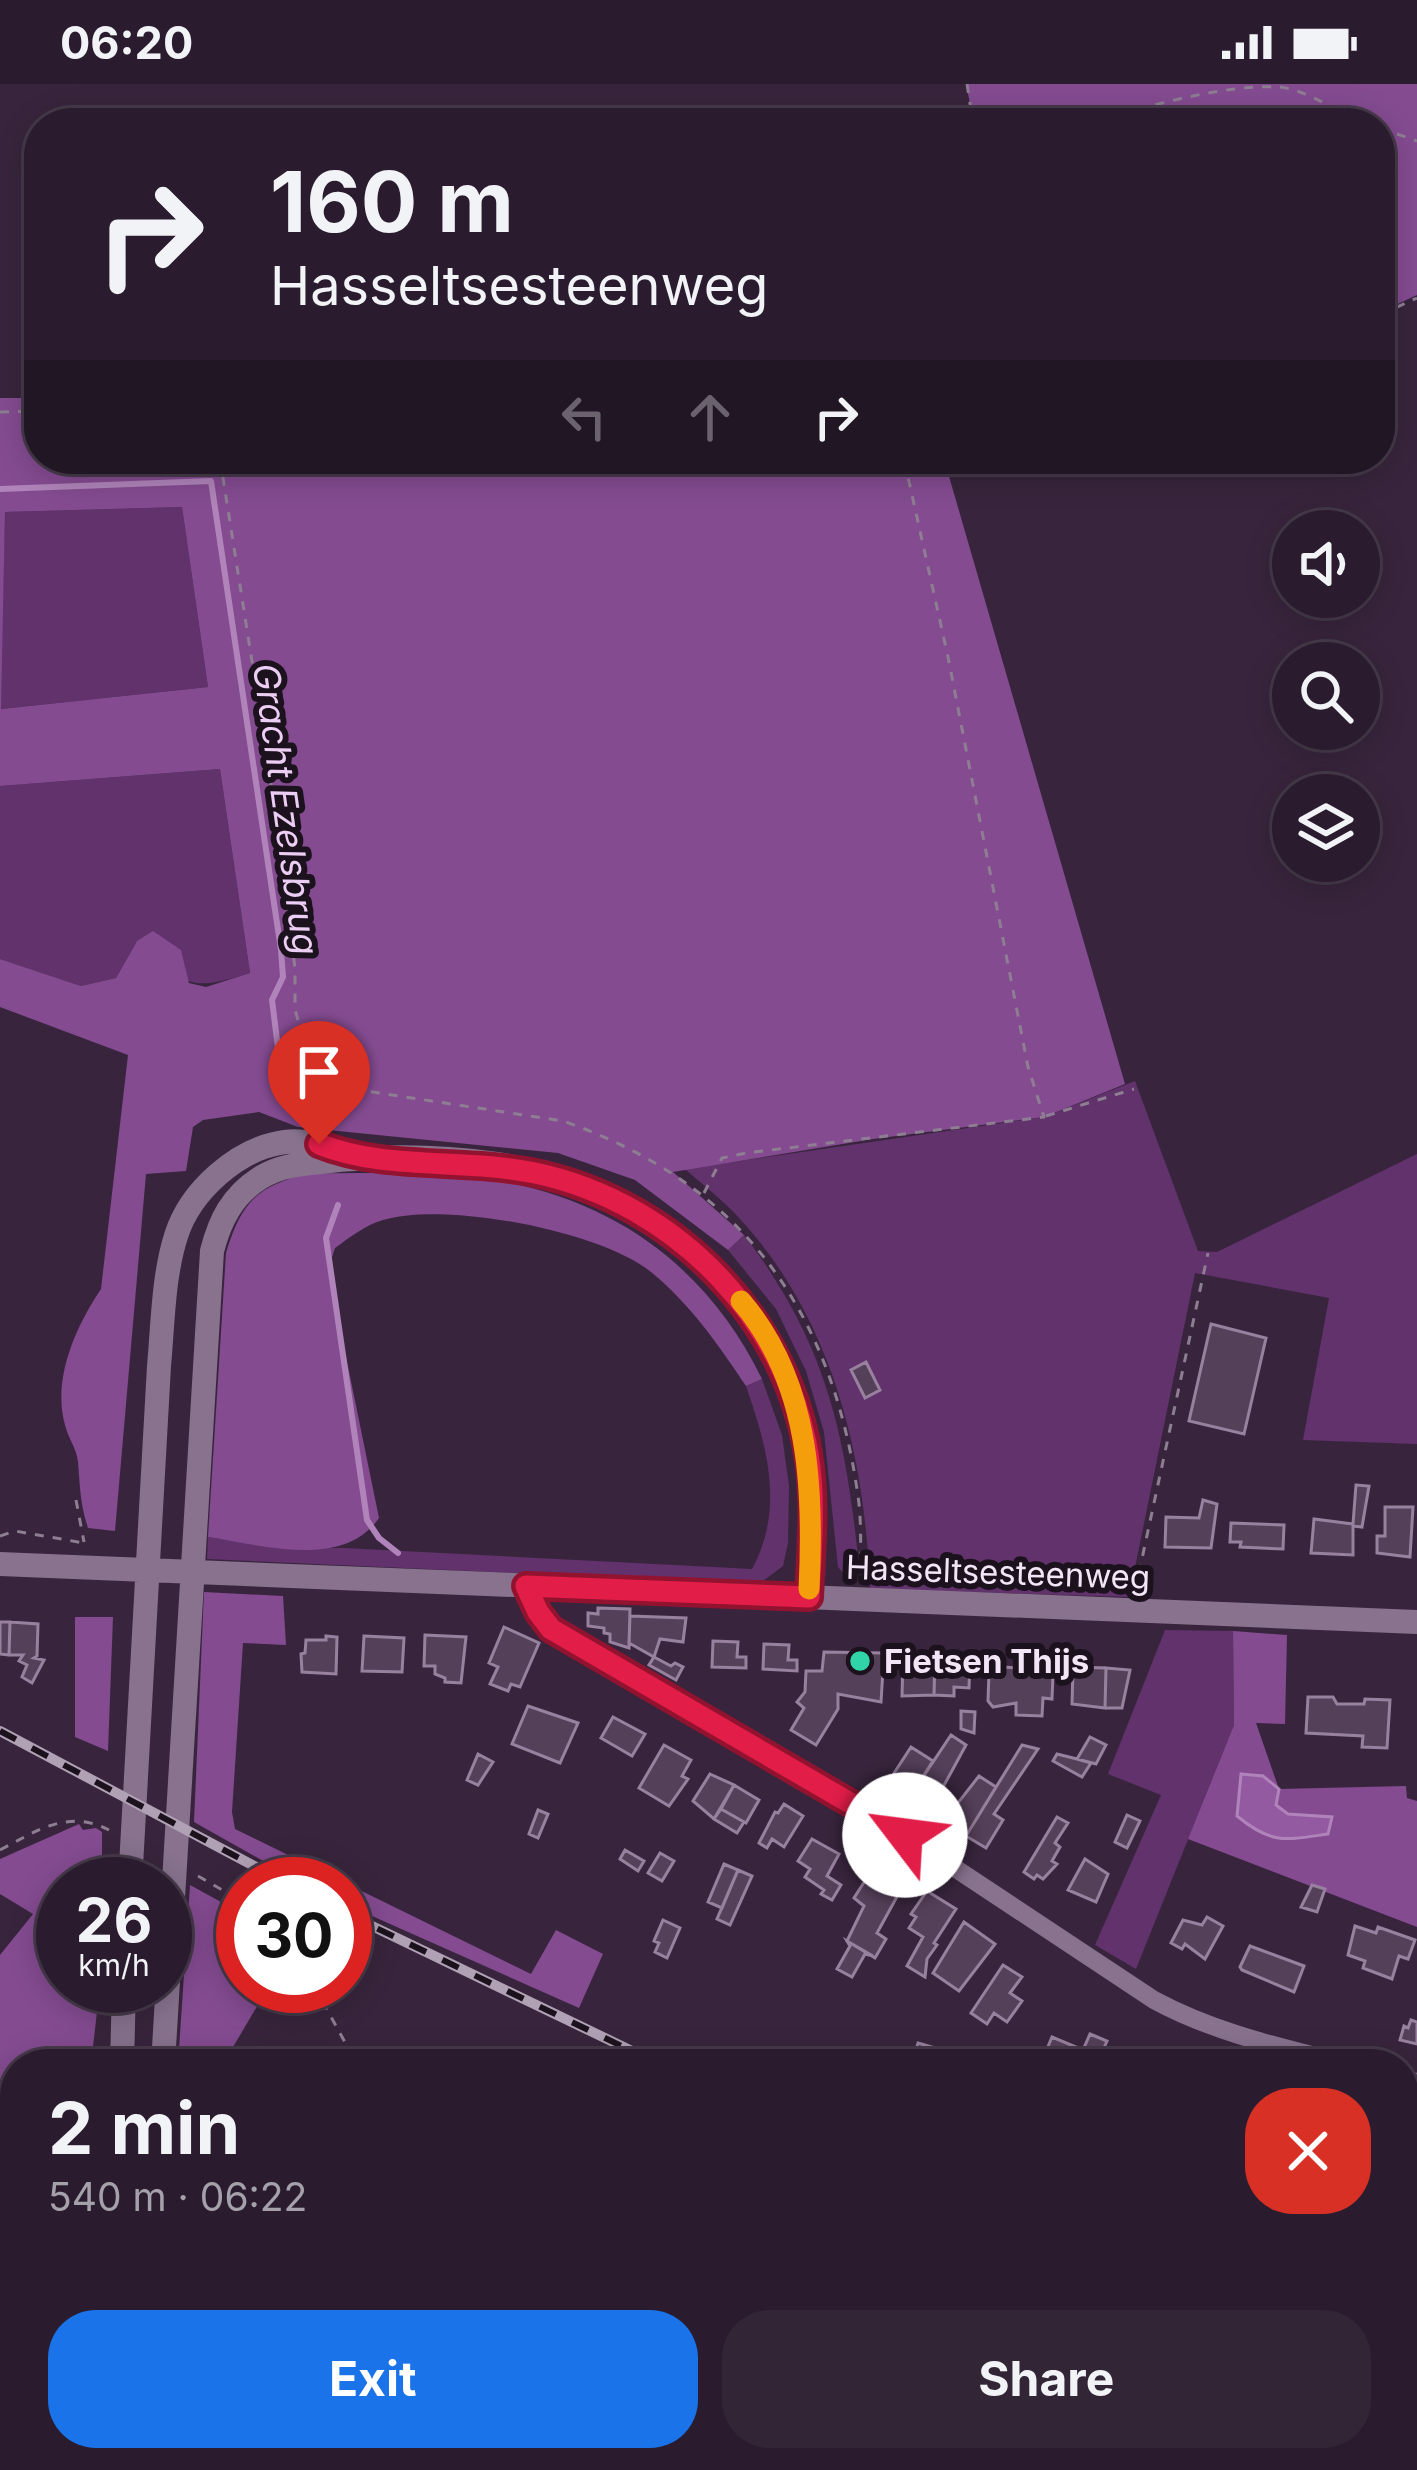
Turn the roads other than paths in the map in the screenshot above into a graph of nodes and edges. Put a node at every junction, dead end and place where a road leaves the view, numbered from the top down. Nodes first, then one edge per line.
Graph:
1 (350, 1156) junction
2 (0, 1564) edge
3 (526, 1586) junction
4 (809, 1597) junction
5 (1417, 1622) edge
6 (131, 1857) edge
7 (122, 2013) edge
8 (120, 2049) edge
9 (164, 2049) edge
10 (1288, 2049) edge

1 - 4 main road
1 - 6 main road
1 - 9 main road
2 - 3 main road, Hasseltsesteenweg
3 - 4 main road, Hasseltsesteenweg
3 - 10 street
4 - 5 main road, Hasseltsesteenweg
7 - 8 main road

